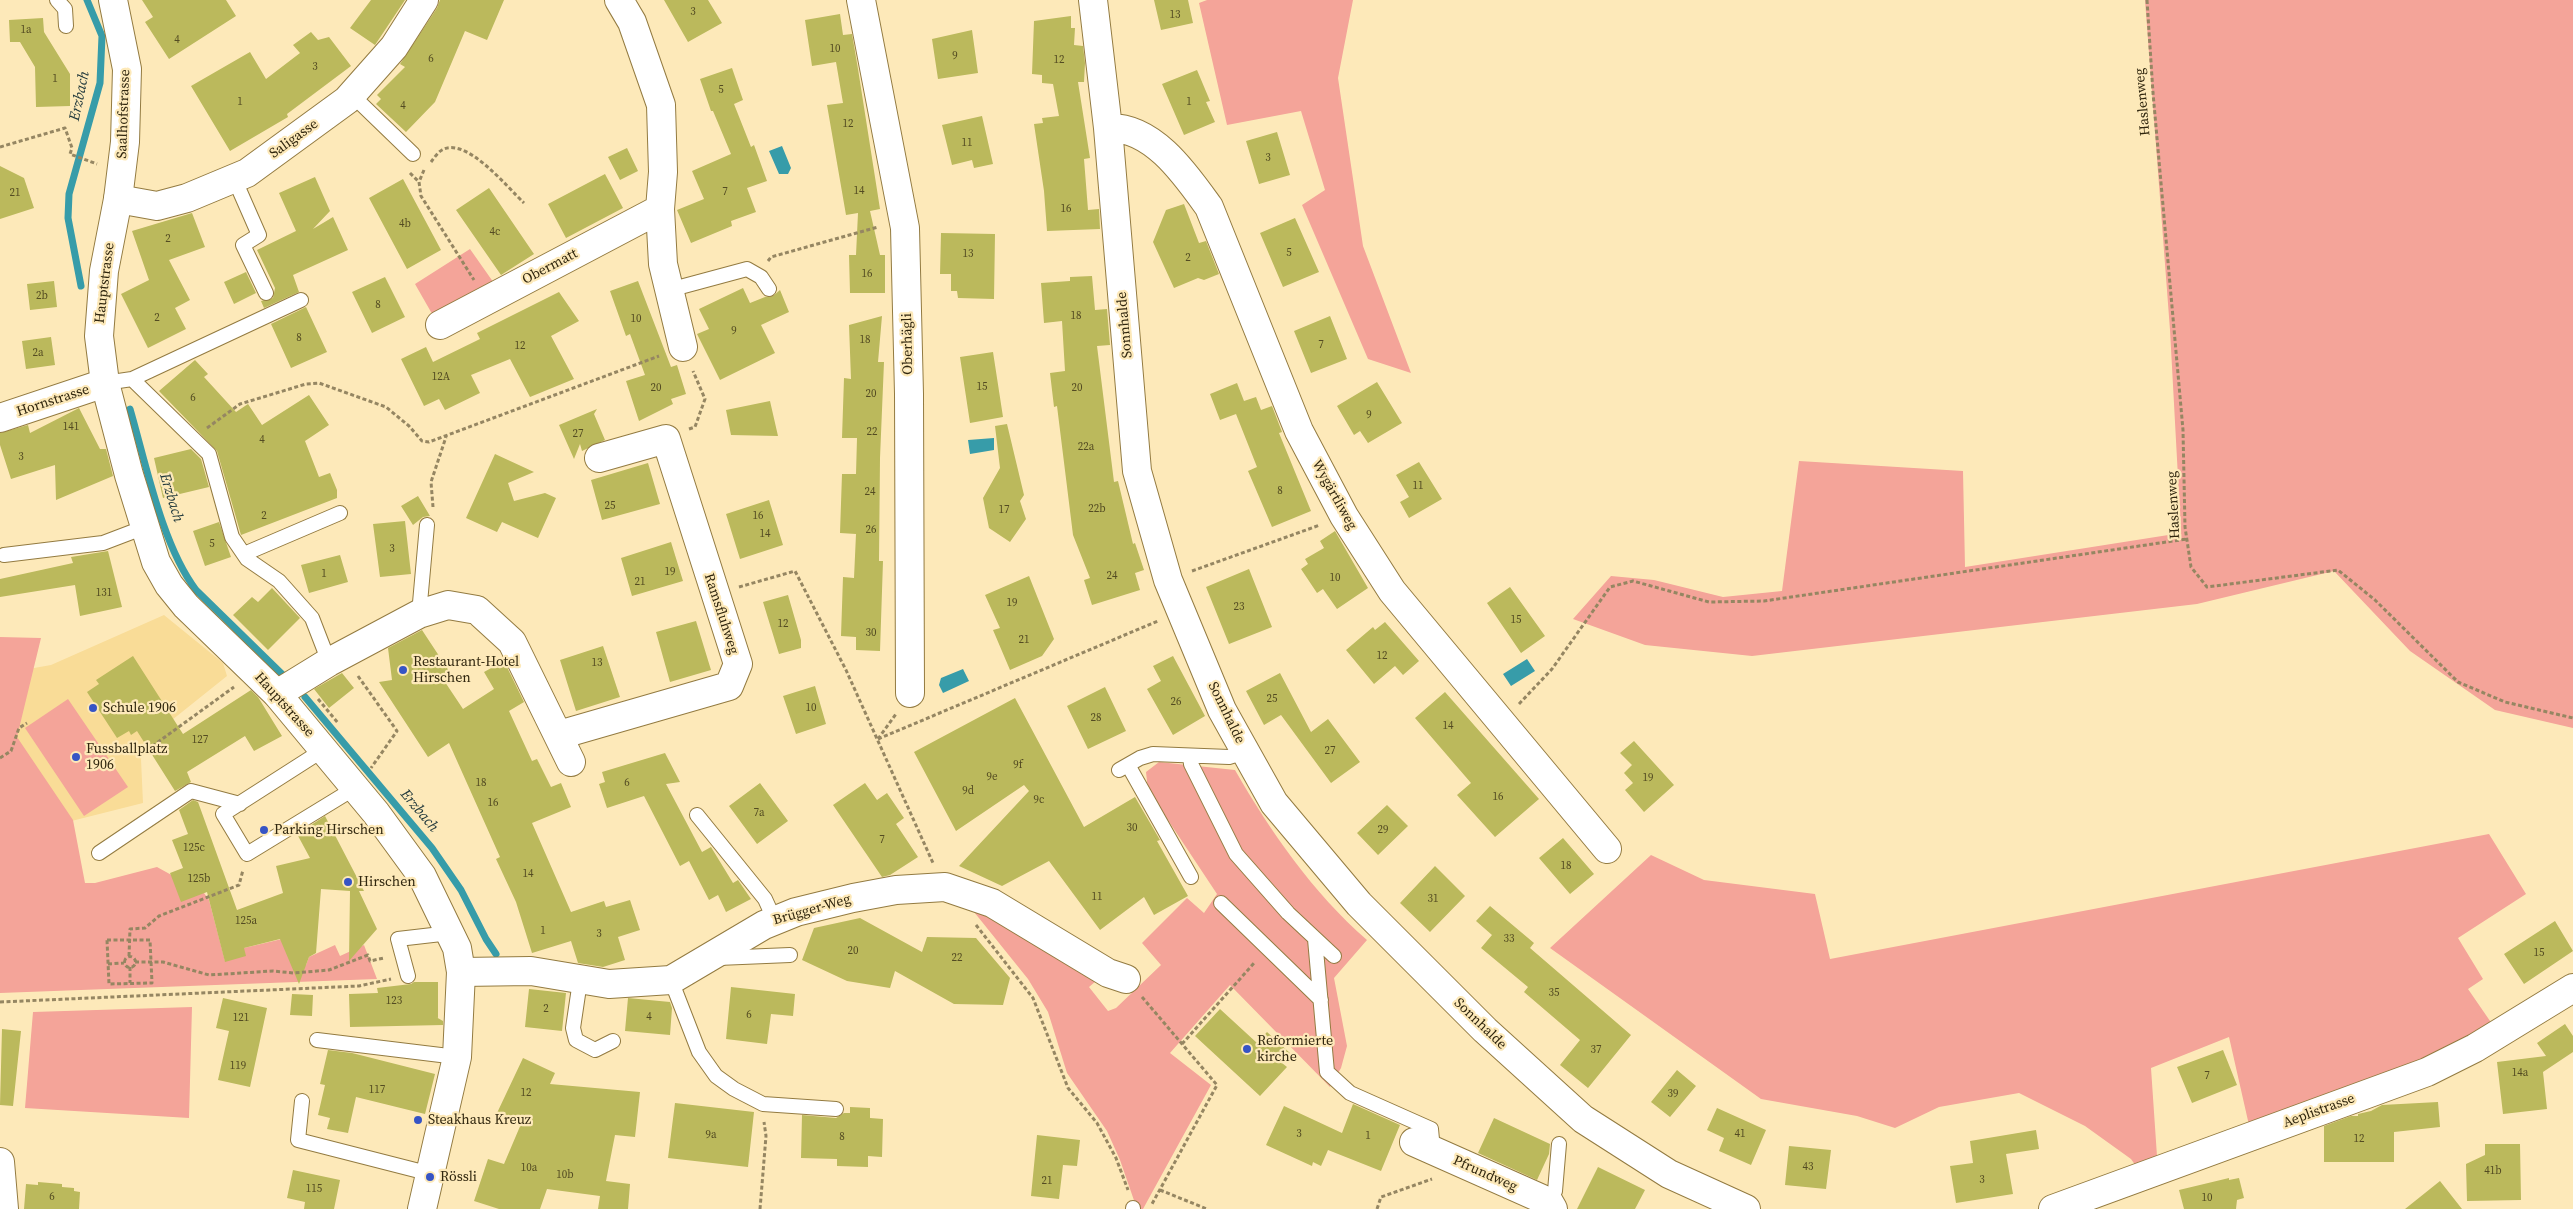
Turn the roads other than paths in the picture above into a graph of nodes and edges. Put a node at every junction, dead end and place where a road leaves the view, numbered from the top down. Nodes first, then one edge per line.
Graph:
1 (57, 0) edge
2 (113, 0) edge
3 (424, 0) edge
4 (619, 0) edge
5 (861, 0) edge
6 (1093, 0) edge
7 (66, 26) dead end
8 (352, 94) junction
9 (1108, 128) junction
10 (412, 154) dead end
11 (234, 178) junction
12 (118, 199) junction
13 (660, 209) junction
14 (769, 289) dead end
15 (669, 290) junction
16 (266, 293) dead end
17 (301, 300) dead end
18 (440, 325) dead end
19 (683, 347) road end
20 (132, 379) junction
21 (105, 383) junction
22 (0, 418) edge
23 (599, 458) dead end
24 (340, 513) dead end
25 (427, 526) road end
26 (145, 527) junction
27 (244, 554) junction
28 (4, 555) dead end
29 (419, 614) junction
30 (338, 658) junction
31 (910, 693) road end
32 (277, 694) junction
33 (559, 735) junction
34 (323, 750) junction
35 (1246, 752) junction
36 (1190, 757) junction
37 (571, 762) dead end
38 (363, 780) junction
39 (240, 804) junction
40 (697, 815) dead end
41 (1607, 849) dead end
42 (99, 853) dead end
43 (1191, 877) dead end
44 (1221, 903) dead end
45 (774, 921) junction
46 (450, 933) junction
47 (1315, 939) junction
48 (790, 956) dead end
49 (1334, 956) dead end
50 (710, 959) junction
51 (461, 972) junction
52 (408, 976) road end
53 (1126, 979) road end
54 (671, 980) junction
55 (580, 981) junction
56 (2573, 988) edge
57 (1321, 1000) junction
58 (317, 1040) dead end
59 (613, 1041) dead end
60 (457, 1057) junction
61 (302, 1101) dead end
62 (836, 1109) dead end
63 (1559, 1144) dead end
64 (1432, 1150) joint
65 (0, 1162) edge
66 (430, 1174) junction
67 (1551, 1206) edge
68 (4, 1209) edge
69 (422, 1209) edge
70 (1746, 1209) edge
71 (2053, 1209) edge

1 - 7 lane
2 - 12 street, Saalhofstrasse
3 - 8 street, Saligasse
4 - 13 street
5 - 31 street, Oberhägli
6 - 9 street, Sonnhalde
8 - 10 lane
8 - 11 street, Saligasse
9 - 35 street, Sonnhalde
9 - 41 street, Wygärtliweg
11 - 12 street, Saligasse
11 - 16 lane
12 - 21 street, Hauptstrasse
13 - 15 street
13 - 18 street, Obermatt
14 - 15 lane
15 - 19 street
17 - 20 lane
20 - 21 lane
20 - 27 lane
21 - 22 street, Hornstrasse
21 - 26 street, Hauptstrasse
23 - 33 street, Ramsfluhweg
24 - 27 lane
25 - 29 lane
26 - 28 lane
26 - 32 street, Hauptstrasse
27 - 30 lane
29 - 30 street
29 - 33 street
30 - 32 street
32 - 34 street, Hauptstrasse
33 - 37 street
34 - 38 street, Hauptstrasse
34 - 39 lane
35 - 36 lane
35 - 70 street, Sonnhalde
36 - 43 lane
36 - 47 lane
38 - 39 lane
38 - 46 street, Hauptstrasse
39 - 42 lane
40 - 45 lane
44 - 57 lane
45 - 50 street, Brügger-Weg
45 - 53 street, Brügger-Weg
46 - 51 street, Hauptstrasse
46 - 52 lane
47 - 49 lane
47 - 57 lane
48 - 50 lane
50 - 54 street, Brügger-Weg
51 - 55 street, Brügger-Weg
51 - 60 street, Hauptstrasse
54 - 55 street, Brügger-Weg
54 - 62 lane
55 - 59 lane
56 - 71 street, Aeplistrasse
57 - 64 lane
58 - 60 lane
60 - 66 street, Hauptstrasse
61 - 66 lane
63 - 67 lane
64 - 67 street, Pfrundweg
65 - 68 street
66 - 69 street, Hauptstrasse

